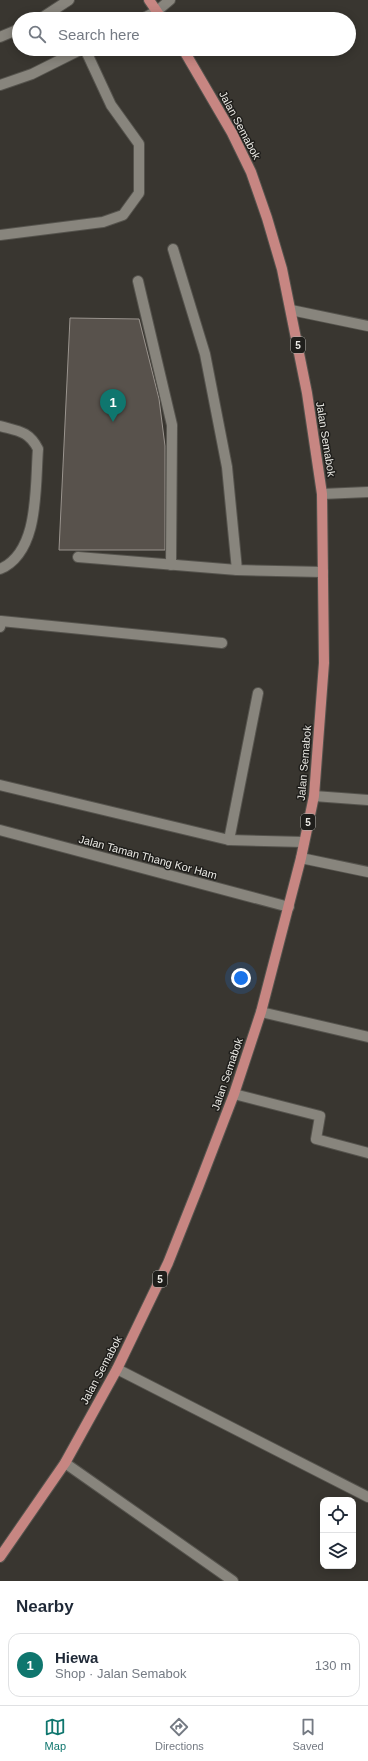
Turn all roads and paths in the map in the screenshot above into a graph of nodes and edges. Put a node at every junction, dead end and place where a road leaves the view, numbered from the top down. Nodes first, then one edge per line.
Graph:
1 (70, 0) edge
2 (149, 0) edge
3 (170, 0) edge
4 (51, 12) edge
5 (158, 12) edge
6 (162, 12) edge
7 (12, 32) edge
8 (0, 37) edge
9 (68, 56) edge
10 (88, 56) edge
11 (187, 56) edge
12 (0, 85) edge
13 (0, 235) edge
14 (173, 249) dead end
15 (138, 281) dead end
16 (291, 310) junction
17 (368, 326) edge
18 (0, 426) edge
19 (368, 492) edge
20 (322, 494) junction
21 (78, 557) dead end
22 (171, 565) junction
23 (0, 568) edge
24 (237, 570) junction
25 (323, 572) junction
26 (0, 626) edge
27 (222, 643) dead end
28 (258, 693) dead end
29 (0, 785) edge
30 (314, 796) junction
31 (368, 800) edge
32 (0, 830) edge
33 (229, 840) junction
34 (304, 842) junction
35 (302, 858) junction
36 (368, 872) edge
37 (289, 907) junction
38 (261, 1012) junction
39 (368, 1037) edge
40 (234, 1094) junction
41 (368, 1153) edge
42 (117, 1369) junction
43 (65, 1463) junction
44 (368, 1497) edge
45 (0, 1557) edge
46 (233, 1581) edge

1 - 4 street
2 - 5 main road
3 - 6 street
7 - 8 street
9 - 12 street
10 - 13 street
11 - 16 main road, Jalan Semabok / 5
14 - 24 street
15 - 22 street
16 - 17 street
16 - 20 main road, Jalan Semabok / 5
18 - 23 street
19 - 20 street
20 - 25 main road, Jalan Semabok / 5
21 - 22 street
22 - 24 street
24 - 25 street
25 - 30 main road, Jalan Semabok / 5
26 - 27 street
28 - 33 street
29 - 33 street
30 - 31 street
30 - 34 main road, Jalan Semabok / 5
32 - 37 street, Jalan Taman Thang Kor Ham
33 - 34 street
34 - 35 main road, Jalan Semabok / 5
35 - 36 street
35 - 37 main road, Jalan Semabok / 5
37 - 38 main road, Jalan Semabok / 5
38 - 39 street
38 - 40 main road, Jalan Semabok / 5
40 - 41 street
40 - 42 main road, Jalan Semabok / 5
42 - 43 main road, Jalan Semabok / 5
42 - 44 street
43 - 45 main road, Jalan Semabok / 5
43 - 46 street

